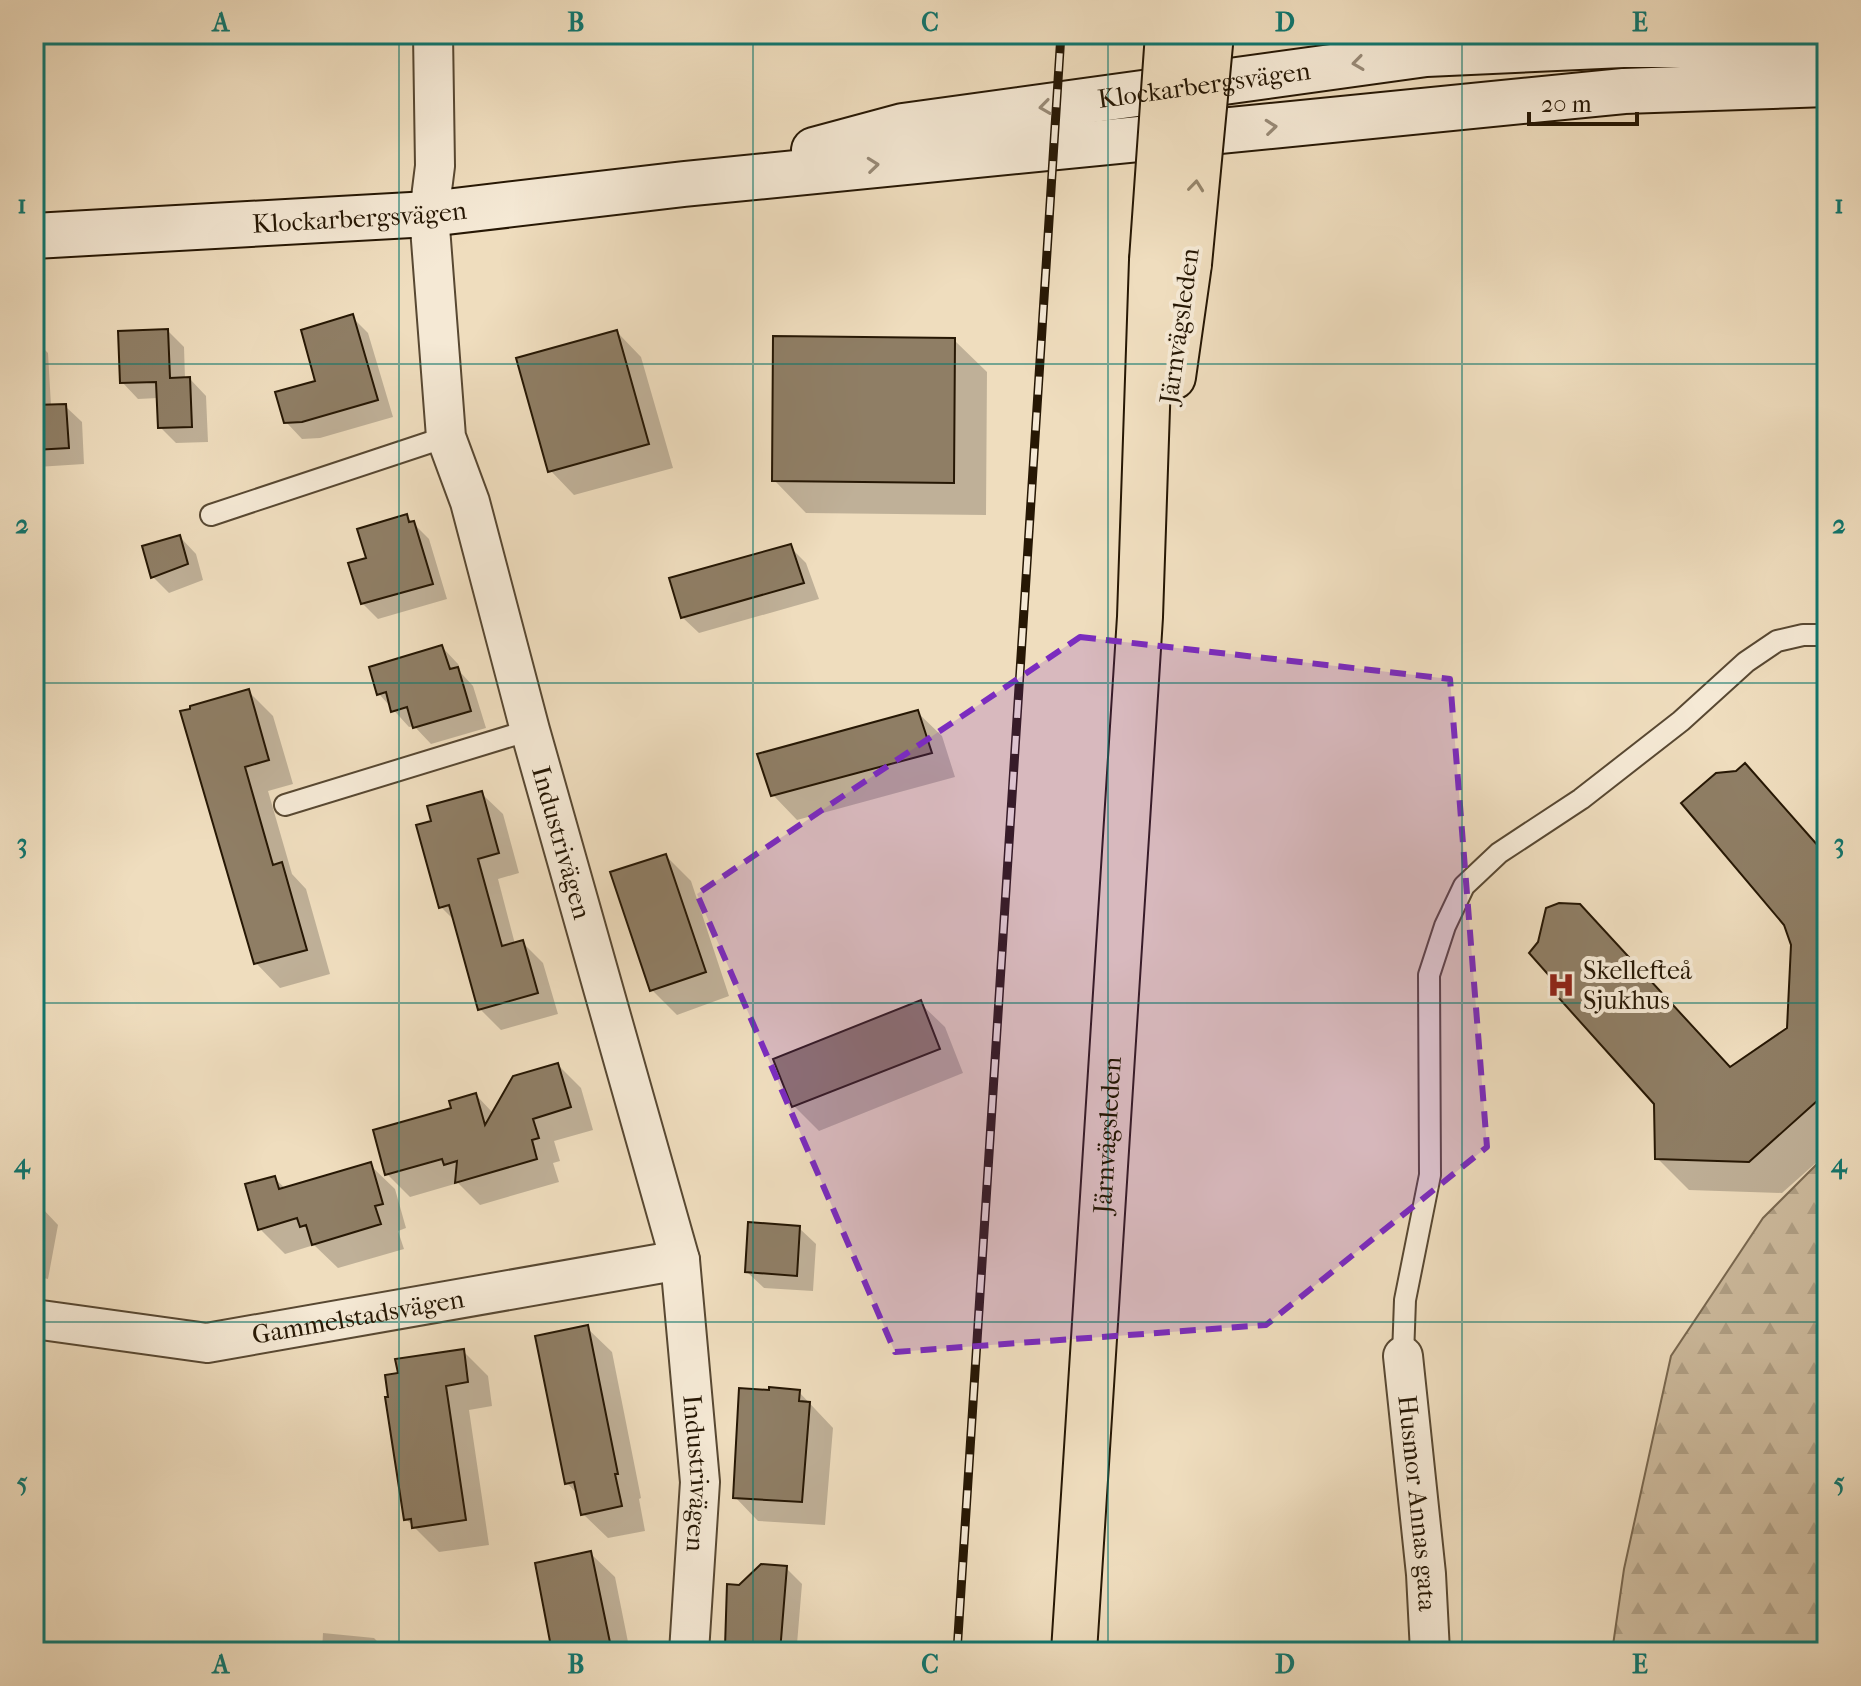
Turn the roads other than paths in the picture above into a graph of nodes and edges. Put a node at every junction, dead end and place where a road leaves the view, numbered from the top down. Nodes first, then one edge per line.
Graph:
1 (433, 34) edge
2 (1168, 34) edge
3 (1211, 34) edge
4 (1622, 38) edge
5 (1827, 45) edge
6 (1827, 84) edge
7 (1624, 91) junction
8 (684, 184) junction
9 (429, 214) junction
10 (34, 236) edge
11 (1170, 262) junction
12 (446, 437) junction
13 (211, 515) dead end
14 (1827, 635) edge
15 (530, 730) junction
16 (285, 805) dead end
17 (680, 1260) junction
18 (34, 1319) edge
19 (1403, 1356) joint
20 (689, 1652) edge
21 (1074, 1652) edge
22 (1430, 1652) edge

1 - 9 street, Industrivägen
2 - 11 main road, Järnvägsleden, bridge
11 -> 3 main road, Järnvägsleden, bridge
4 - 5 main road, Klockarbergsvägen
4 - 7 main road
4 -> 8 main road, Klockarbergsvägen
6 - 7 main road, Klockarbergsvägen
8 -> 7 main road, Klockarbergsvägen
8 - 9 main road, Klockarbergsvägen
9 - 10 main road, Klockarbergsvägen
9 - 12 street, Industrivägen
11 - 21 main road, Järnvägsleden
12 - 13 lane
12 - 15 street, Industrivägen
14 - 19 lane
15 - 16 lane
15 - 17 street, Industrivägen
17 - 18 street, Gammelstadsvägen
17 - 20 street, Industrivägen
19 - 22 street, Husmor Annas gata

